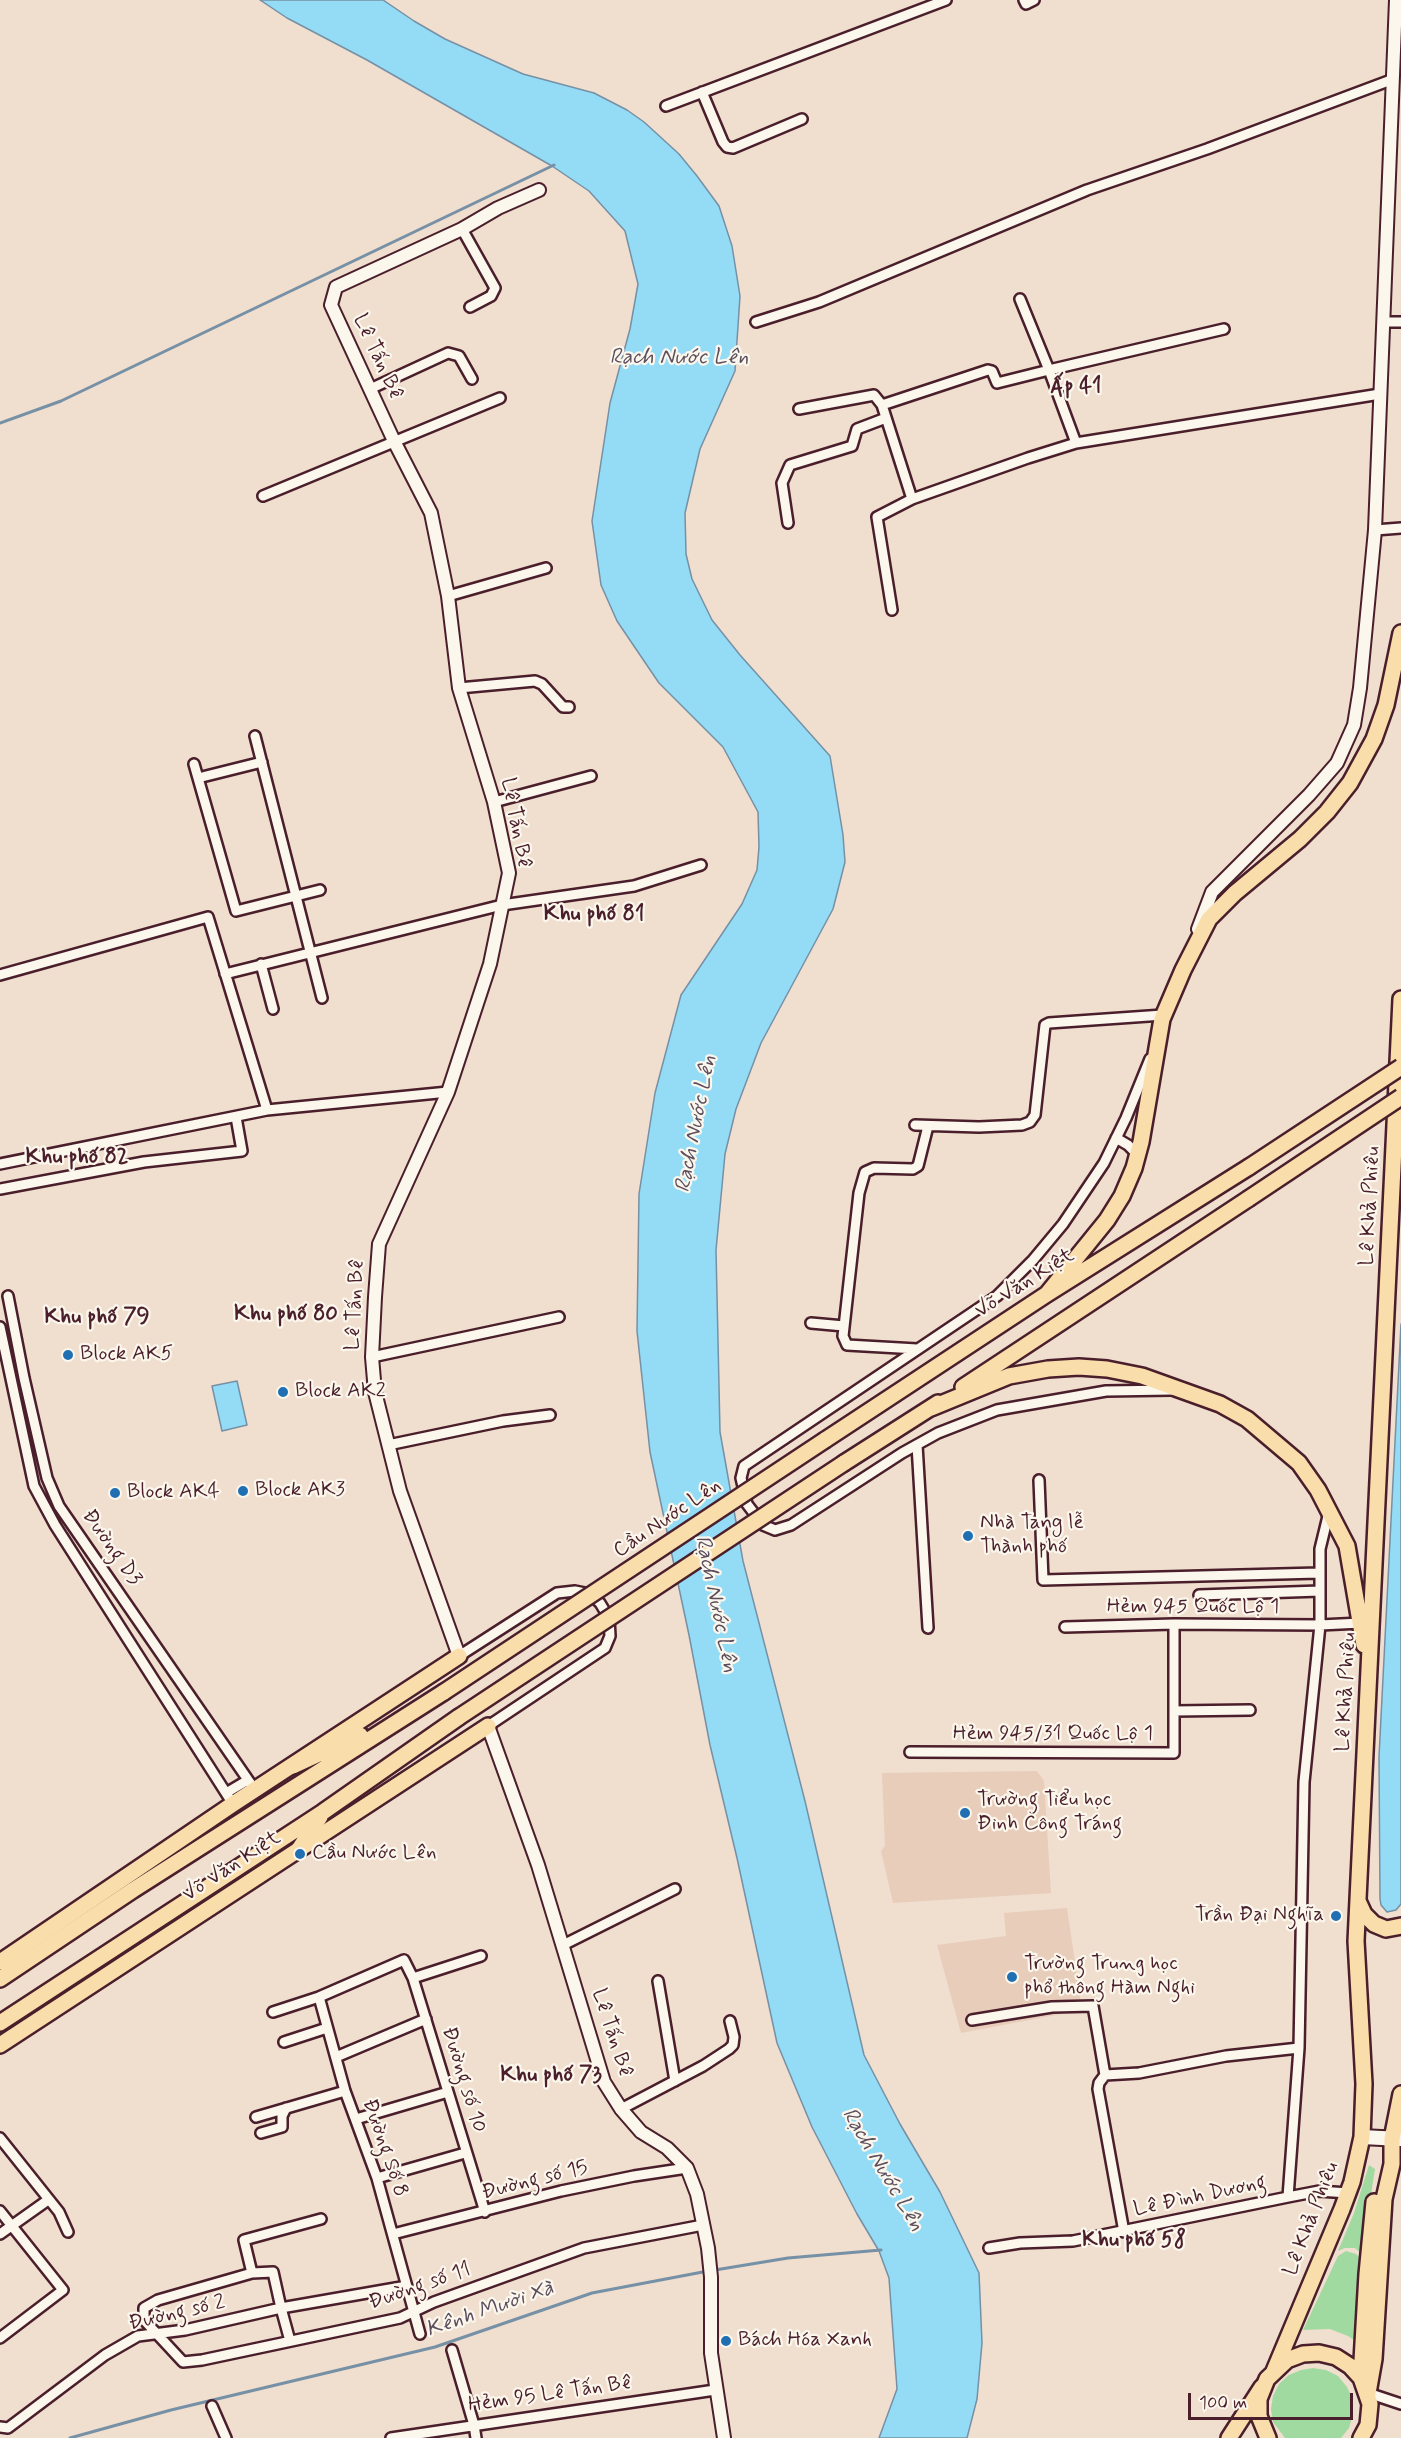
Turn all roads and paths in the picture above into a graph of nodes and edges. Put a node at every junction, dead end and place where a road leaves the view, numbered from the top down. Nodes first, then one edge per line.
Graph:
1 (946, 0) edge
2 (1024, 0) edge
3 (1034, 0) edge
4 (1396, 0) edge
5 (1397, 59) edge
6 (1391, 80) junction
7 (702, 92) junction
8 (666, 106) dead end
9 (802, 119) dead end
10 (539, 190) dead end
11 (462, 229) junction
12 (1020, 299) dead end
13 (470, 308) dead end
14 (756, 322) dead end
15 (1383, 322) junction
16 (1401, 322) edge
17 (1224, 329) dead end
18 (1049, 370) junction
19 (472, 379) dead end
20 (370, 388) junction
21 (1380, 394) junction
22 (500, 398) dead end
23 (882, 405) junction
24 (799, 409) dead end
25 (886, 418) junction
26 (393, 441) junction
27 (1076, 443) junction
28 (263, 496) dead end
29 (912, 499) junction
30 (788, 523) dead end
31 (1401, 528) edge
32 (1376, 530) junction
33 (546, 568) dead end
34 (448, 596) junction
35 (892, 610) dead end
36 (1401, 633) edge
37 (459, 688) junction
38 (569, 707) dead end
39 (255, 736) dead end
40 (262, 762) junction
41 (194, 764) dead end
42 (591, 776) dead end
43 (198, 778) junction
44 (494, 802) junction
45 (700, 865) dead end
46 (320, 891) dead end
47 (296, 896) junction
48 (502, 905) junction
49 (311, 952) junction
50 (261, 964) junction
51 (1183, 970) junction
52 (225, 974) junction
53 (0, 975) edge
54 (322, 998) dead end
55 (1401, 999) edge
56 (273, 1009) dead end
57 (1163, 1015) junction
58 (1156, 1042) junction
59 (1401, 1068) edge
60 (448, 1092) junction
61 (1401, 1097) edge
62 (1401, 1103) edge
63 (267, 1110) junction
64 (236, 1117) junction
65 (915, 1125) dead end
66 (928, 1126) junction
67 (1116, 1138) junction
68 (1138, 1155) junction
69 (0, 1164) edge
70 (0, 1189) edge
71 (1248, 1199) junction
72 (1047, 1294) junction
73 (8, 1296) dead end
74 (559, 1317) dead end
75 (811, 1323) dead end
76 (844, 1326) junction
77 (0, 1327) edge
78 (917, 1349) junction
79 (372, 1357) junction
80 (1127, 1373) junction
81 (1181, 1390) junction
82 (1128, 1391) junction
83 (931, 1408) junction
84 (550, 1415) dead end
85 (825, 1440) joint
86 (388, 1445) junction
87 (917, 1445) junction
88 (1039, 1480) dead end
89 (1329, 1512) junction
90 (1319, 1573) junction
91 (1320, 1591) junction
92 (1198, 1595) dead end
93 (609, 1618) junction
94 (1361, 1623) junction
95 (1174, 1624) junction
96 (1320, 1625) junction
97 (1065, 1627) dead end
98 (928, 1628) dead end
99 (459, 1656) junction
100 (1369, 1676) junction
101 (444, 1692) joint
102 (1250, 1710) dead end
103 (1174, 1711) junction
104 (412, 1712) junction
105 (489, 1726) junction
106 (910, 1752) dead end
107 (293, 1766) junction
108 (251, 1785) junction
109 (230, 1798) junction
110 (323, 1812) junction
111 (299, 1849) junction
112 (675, 1888) dead end
113 (1357, 1899) junction
114 (1401, 1926) edge
115 (563, 1945) junction
116 (481, 1956) dead end
117 (0, 1962) edge
118 (0, 1978) edge
119 (413, 1978) junction
120 (658, 1981) dead end
121 (319, 1997) junction
122 (273, 2012) dead end
123 (426, 2019) junction
124 (972, 2020) dead end
125 (730, 2021) dead end
126 (0, 2023) edge
127 (327, 2028) junction
128 (284, 2042) dead end
129 (0, 2045) edge
130 (1299, 2048) junction
131 (336, 2057) junction
132 (1105, 2075) junction
133 (675, 2081) junction
134 (345, 2091) junction
135 (448, 2092) junction
136 (1401, 2094) edge
137 (286, 2108) junction
138 (621, 2109) junction
139 (256, 2117) dead end
140 (356, 2119) junction
141 (261, 2133) dead end
142 (1362, 2137) junction
143 (1397, 2139) edge
144 (1, 2140) edge
145 (465, 2153) junction
146 (687, 2168) junction
147 (377, 2178) junction
148 (1401, 2184) edge
149 (1348, 2193) junction
150 (1288, 2196) junction
151 (1384, 2199) junction
152 (48, 2200) junction
153 (0, 2211) edge
154 (485, 2212) junction
155 (321, 2219) dead end
156 (703, 2225) junction
157 (11, 2226) junction
158 (68, 2232) dead end
159 (1124, 2232) junction
160 (0, 2234) edge
161 (393, 2234) junction
162 (989, 2247) dead end
163 (252, 2273) junction
164 (407, 2286) junction
165 (280, 2308) junction
166 (412, 2312) junction
167 (420, 2334) dead end
168 (156, 2335) junction
169 (0, 2338) edge
170 (290, 2341) junction
171 (452, 2350) dead end
172 (1270, 2375) junction
173 (1361, 2378) junction
174 (715, 2390) junction
175 (1368, 2393) junction
176 (1401, 2404) edge
177 (212, 2406) dead end
178 (474, 2425) junction
179 (0, 2427) edge
180 (1365, 2434) edge
181 (226, 2438) edge
182 (391, 2438) edge
183 (476, 2438) edge
184 (724, 2438) edge
185 (1229, 2438) edge
186 (1268, 2438) edge

1 - 7 street
2 - 3 street
4 - 5 street
5 - 6 street
6 - 14 street
6 - 15 street
7 - 8 street
7 - 9 street
10 - 11 street, Lê Tấn Bê
11 - 13 street
11 - 20 street, Lê Tấn Bê
12 - 18 street
15 - 16 street
15 - 21 street
17 - 18 street
18 - 23 street
18 - 27 street
19 - 20 street
20 - 26 street, Lê Tấn Bê
21 - 27 street
21 - 32 street
22 - 26 street
23 - 24 street
23 - 25 street
25 - 29 street
25 - 30 street
26 - 28 street
26 - 34 street, Lê Tấn Bê
27 - 29 street
29 - 35 street
31 - 32 street
32 - 51 street
33 - 34 street
34 - 37 street, Lê Tấn Bê
36 - 51 main road
37 - 38 street
37 - 44 street, Lê Tấn Bê
39 - 40 street
40 - 43 street
40 - 47 street
41 - 43 street
42 - 44 street
43 - 47 street
44 - 48 street, Lê Tấn Bê
45 - 48 street
46 - 47 street
47 - 49 street
48 - 49 street
48 - 60 street, Lê Tấn Bê
49 - 50 street
49 - 54 street
50 - 52 street
50 - 56 street
51 - 57 main road
52 - 53 street
52 - 63 street
55 - 100 main road, Lê Khả Phiêu
57 - 58 main road
57 - 66 street
58 - 67 street
58 - 68 main road
59 - 72 main road, Võ Văn Kiệt, bridge
60 - 63 street
60 - 79 street, Lê Tấn Bê
61 - 71 main road, bridge
62 - 71 main road, bridge
63 - 64 street
64 - 69 street
64 - 70 street
65 - 66 street
66 - 76 street
67 - 68 street
67 - 78 street
68 - 72 main road
71 - 83 main road
72 - 85 main road, Võ Văn Kiệt
73 - 108 street, Đường D3
74 - 79 street
75 - 76 street
76 - 78 street
77 - 109 street, Đường D3
78 - 87 street
79 - 86 street, Lê Tấn Bê
80 - 81 main road
80 - 82 street
80 - 83 main road
81 - 82 street
81 - 89 main road
82 - 87 street
83 - 93 main road, bridge
84 - 86 street
85 - 101 main road, Cầu Nước Lên, bridge
86 - 99 street, Lê Tấn Bê
87 - 98 street
88 - 90 street
89 - 90 street
89 - 94 main road
90 - 91 street
91 - 92 street
91 - 96 street
93 - 99 street
93 - 105 street
93 - 110 main road, Võ Văn Kiệt, bridge
94 - 96 street, Hẻm 945 Quốc Lộ 1
94 - 100 main road
95 - 96 street, Hẻm 945 Quốc Lộ 1
95 - 97 street, Hẻm 945 Quốc Lộ 1
95 - 103 street, Hẻm 945/31 Quốc Lộ 1
96 - 130 street
99 - 107 main road
100 - 113 main road, Lê Khả Phiêu
101 - 104 main road, Võ Văn Kiệt
102 - 103 street
103 - 106 street, Hẻm 945/31 Quốc Lộ 1
104 - 107 main road
104 - 118 main road, Võ Văn Kiệt
105 - 111 main road, Võ Văn Kiệt
105 - 115 street, Lê Tấn Bê
107 - 108 main road
108 - 109 main road
109 - 117 main road
110 - 111 main road
110 - 126 main road, Võ Văn Kiệt
111 - 129 main road, Võ Văn Kiệt
112 - 115 street
113 - 114 main road
113 - 142 main road, Lê Khả Phiêu
115 - 138 street, Lê Tấn Bê
116 - 119 street
119 - 121 street, Đường số 10
119 - 123 street, Đường số 10
120 - 133 street
121 - 122 street
121 - 127 street, Đường Số 8
123 - 131 street
123 - 135 street, Đường số 10
124 - 132 street
125 - 133 street
127 - 128 street
127 - 131 street, Đường Số 8
130 - 132 street
130 - 150 street
131 - 134 street, Đường Số 8
132 - 159 street
133 - 138 street
134 - 137 street
134 - 140 street, Đường Số 8
135 - 140 street
135 - 145 street, Đường số 10
136 - 143 main road
137 - 139 street
137 - 141 street
138 - 146 street, Lê Tấn Bê
140 - 147 street, Đường Số 8
142 - 143 main road
142 - 149 main road, Lê Khả Phiêu
143 - 151 main road
143 - 173 main road
144 - 152 street
145 - 147 street
145 - 154 street, Đường số 10
146 - 154 street, Đường số 15
146 - 156 street, Lê Tấn Bê
147 - 161 street, Đường Số 8
148 - 151 main road
149 - 150 street, Lê Đình Dương
149 - 172 main road, Lê Khả Phiêu
150 - 159 street, Lê Đình Dương
151 - 175 main road
152 - 157 street
152 - 158 street
153 - 157 street
154 - 161 street, Đường số 15
155 - 163 street
156 - 166 street, Đường số 11
156 - 174 street, Lê Tấn Bê
157 - 160 street
157 - 169 street
159 - 162 street, Lê Đình Dương
161 - 164 street, Đường Số 8
163 - 165 street
163 - 168 street
164 - 165 street, Đường số 2
164 - 166 street, Đường Số 8
165 - 168 street, Đường số 2
165 - 170 street
166 - 167 street, Đường Số 8
166 - 170 street, Đường số 11
168 - 170 street, Đường số 11
168 - 179 street, Đường số 2
171 - 178 street
172 - 173 main road
172 - 185 main road
172 - 186 main road
173 - 175 main road
174 - 178 street, Hẻm 95 Lê Tấn Bê
174 - 184 street, Lê Tấn Bê
175 - 176 street
175 - 180 main road
177 - 181 street
178 - 182 street, Hẻm 95 Lê Tấn Bê
178 - 183 street

